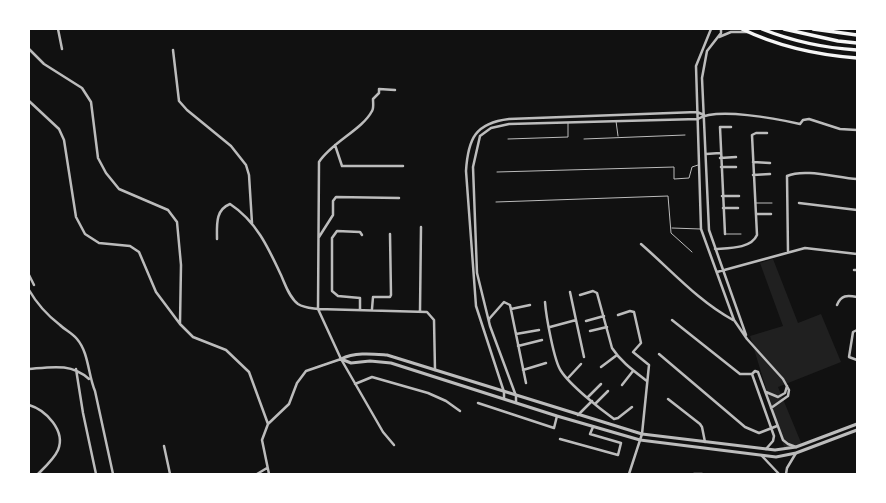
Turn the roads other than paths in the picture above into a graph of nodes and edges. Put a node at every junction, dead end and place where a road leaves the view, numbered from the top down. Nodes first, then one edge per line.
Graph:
1 (58, 29) edge
2 (708, 29) edge
3 (711, 29) edge
4 (721, 29) edge
5 (742, 29) edge
6 (762, 29) edge
7 (784, 29) edge
8 (813, 29) edge
9 (748, 32) junction
10 (857, 35) edge
11 (707, 36) junction
12 (717, 38) junction
13 (857, 43) edge
14 (29, 49) edge
15 (62, 49) dead end
16 (173, 50) dead end
17 (857, 50) edge
18 (857, 58) edge
19 (395, 90) dead end
20 (29, 101) edge
21 (697, 112) junction
22 (704, 115) junction
23 (698, 120) junction
24 (616, 121) junction
25 (568, 123) junction
26 (731, 127) dead end
27 (857, 130) edge
28 (767, 133) dead end
29 (685, 136) dead end
30 (619, 137) junction
31 (508, 139) dead end
32 (584, 139) dead end
33 (335, 145) junction
34 (720, 153) junction
35 (706, 154) junction
36 (736, 157) dead end
37 (720, 158) junction
38 (753, 162) junction
39 (770, 162) dead end
40 (403, 166) dead end
41 (700, 166) junction
42 (721, 167) junction
43 (736, 167) dead end
44 (497, 172) dead end
45 (770, 174) dead end
46 (753, 175) junction
47 (857, 179) edge
48 (722, 196) junction
49 (739, 196) dead end
50 (399, 198) dead end
51 (496, 202) dead end
52 (755, 203) junction
53 (772, 203) dead end
54 (799, 203) dead end
55 (723, 208) junction
56 (738, 208) dead end
57 (857, 210) edge
58 (756, 214) junction
59 (771, 214) dead end
60 (252, 223) junction
61 (421, 227) dead end
62 (671, 228) junction
63 (702, 229) junction
64 (390, 234) dead end
65 (725, 234) joint
66 (741, 234) dead end
67 (362, 235) dead end
68 (319, 237) junction
69 (217, 239) dead end
70 (640, 244) dead end
71 (715, 249) junction
72 (692, 252) dead end
73 (788, 252) junction
74 (857, 254) edge
75 (724, 270) junction
76 (717, 272) junction
77 (29, 275) edge
78 (34, 285) dead end
79 (29, 290) edge
80 (570, 292) dead end
81 (580, 295) dead end
82 (857, 296) edge
83 (545, 302) dead end
84 (530, 305) dead end
85 (837, 306) dead end
86 (318, 309) junction
87 (360, 309) junction
88 (511, 309) junction
89 (372, 310) junction
90 (420, 311) junction
91 (618, 315) dead end
92 (604, 316) junction
93 (576, 320) junction
94 (672, 320) dead end
95 (734, 320) junction
96 (586, 321) dead end
97 (180, 324) junction
98 (490, 326) junction
99 (550, 327) junction
100 (607, 327) junction
101 (539, 330) dead end
102 (857, 330) edge
103 (590, 331) dead end
104 (516, 334) junction
105 (542, 340) dead end
106 (747, 340) junction
107 (518, 346) junction
108 (659, 354) dead end
109 (617, 355) junction
110 (584, 357) dead end
111 (341, 359) junction
112 (857, 360) edge
113 (546, 363) dead end
114 (581, 364) dead end
115 (602, 367) dead end
116 (29, 369) edge
117 (76, 369) junction
118 (523, 370) junction
119 (435, 371) junction
120 (633, 371) junction
121 (752, 374) junction
122 (568, 378) junction
123 (90, 379) junction
124 (647, 381) junction
125 (526, 382) dead end
126 (355, 384) junction
127 (601, 384) dead end
128 (622, 385) dead end
129 (787, 385) junction
130 (608, 390) dead end
131 (765, 391) junction
132 (504, 392) junction
133 (516, 396) junction
134 (588, 397) junction
135 (504, 398) junction
136 (668, 399) dead end
137 (592, 401) junction
138 (516, 402) junction
139 (478, 403) dead end
140 (595, 404) junction
141 (29, 405) edge
142 (632, 406) dead end
143 (771, 408) junction
144 (460, 411) dead end
145 (578, 415) junction
146 (557, 416) junction
147 (268, 424) junction
148 (857, 424) edge
149 (777, 426) junction
150 (593, 427) junction
151 (772, 428) junction
152 (857, 430) edge
153 (642, 434) junction
154 (560, 439) dead end
155 (640, 440) junction
156 (705, 442) junction
157 (394, 445) dead end
158 (164, 446) dead end
159 (796, 446) junction
160 (766, 449) junction
161 (796, 453) junction
162 (762, 456) junction
163 (267, 468) junction
164 (38, 474) edge
165 (96, 474) edge
166 (113, 474) edge
167 (170, 474) edge
168 (257, 474) edge
169 (269, 474) edge
170 (629, 474) edge
171 (694, 474) edge
172 (702, 474) edge
173 (780, 474) edge
174 (786, 474) edge

1 - 15 street
2 - 11 street
3 - 11 street
4 - 12 street
5 - 9 main road
6 - 17 main road
7 - 13 main road
8 - 10 main road
9 - 12 street
9 - 18 main road
11 - 21 street
12 - 22 street
14 - 97 street
16 - 60 street
19 - 33 street
20 - 97 street
21 - 22 street
21 - 23 street
21 - 132 street
22 - 23 street
22 - 27 street
22 - 35 street
23 - 24 street
23 - 41 street
24 - 25 street
24 - 30 lane
25 - 31 lane
25 - 98 street
26 - 34 street
28 - 38 street
29 - 30 lane
30 - 32 lane
33 - 40 street
33 - 68 street
34 - 35 street
34 - 37 street
35 - 71 street
36 - 37 street
37 - 42 street
38 - 39 street
38 - 46 street
41 - 44 lane
41 - 63 street
42 - 43 street
42 - 48 street
45 - 46 street
46 - 52 street
47 - 73 street
48 - 49 street
48 - 55 street
50 - 68 street
51 - 62 lane
52 - 53 lane
52 - 58 street
54 - 57 street
55 - 56 street
55 - 65 street
58 - 59 street
58 - 71 street
60 - 69 street
60 - 86 street
61 - 90 street
62 - 63 lane
62 - 72 lane
63 - 76 street
64 - 89 street
65 - 66 lane
67 - 87 street
68 - 86 street
70 - 95 street
71 - 75 street
73 - 74 street
73 - 75 street
75 - 76 street
75 - 106 street
76 - 95 street
77 - 78 street
79 - 123 street
80 - 93 street
81 - 92 street
82 - 85 street
83 - 99 street
84 - 88 street
86 - 87 street
86 - 111 street
87 - 89 street
88 - 98 street
88 - 104 street
89 - 90 street
90 - 119 street
91 - 124 street
92 - 96 street
92 - 100 street
93 - 99 street
93 - 110 street
94 - 121 street
95 - 106 street
97 - 147 street
98 - 133 street
99 - 122 street
100 - 103 street
100 - 109 street
101 - 104 street
102 - 112 street
104 - 107 street
105 - 107 street
106 - 129 street
107 - 118 street
108 - 151 street
109 - 115 street
109 - 120 street
111 - 119 street
111 - 126 street
111 - 135 street
111 - 147 street
113 - 118 street
114 - 122 street
116 - 117 street
117 - 123 street
117 - 165 street
118 - 125 street
119 - 132 street
120 - 124 street
120 - 128 street
121 - 131 street
121 - 151 street
122 - 134 street
123 - 166 street
124 - 153 street
126 - 144 street
126 - 157 street
127 - 134 street
129 - 131 street
129 - 143 street
130 - 140 street
131 - 143 street
132 - 133 street
132 - 135 street
133 - 138 street
133 - 145 street
134 - 137 street
135 - 138 street
136 - 156 street
137 - 140 street
137 - 145 street
138 - 146 street
139 - 146 street
140 - 142 street
141 - 164 street
143 - 149 street
145 - 153 street
146 - 150 street
147 - 163 street
148 - 159 street
149 - 151 street
149 - 159 street
150 - 154 street
150 - 155 street
151 - 160 street
152 - 161 street
153 - 155 street
153 - 156 street
155 - 162 street
155 - 170 street
156 - 160 street
158 - 167 street
159 - 160 street
161 - 162 street
161 - 174 street
162 - 173 street
163 - 168 street
163 - 169 street
171 - 172 street

